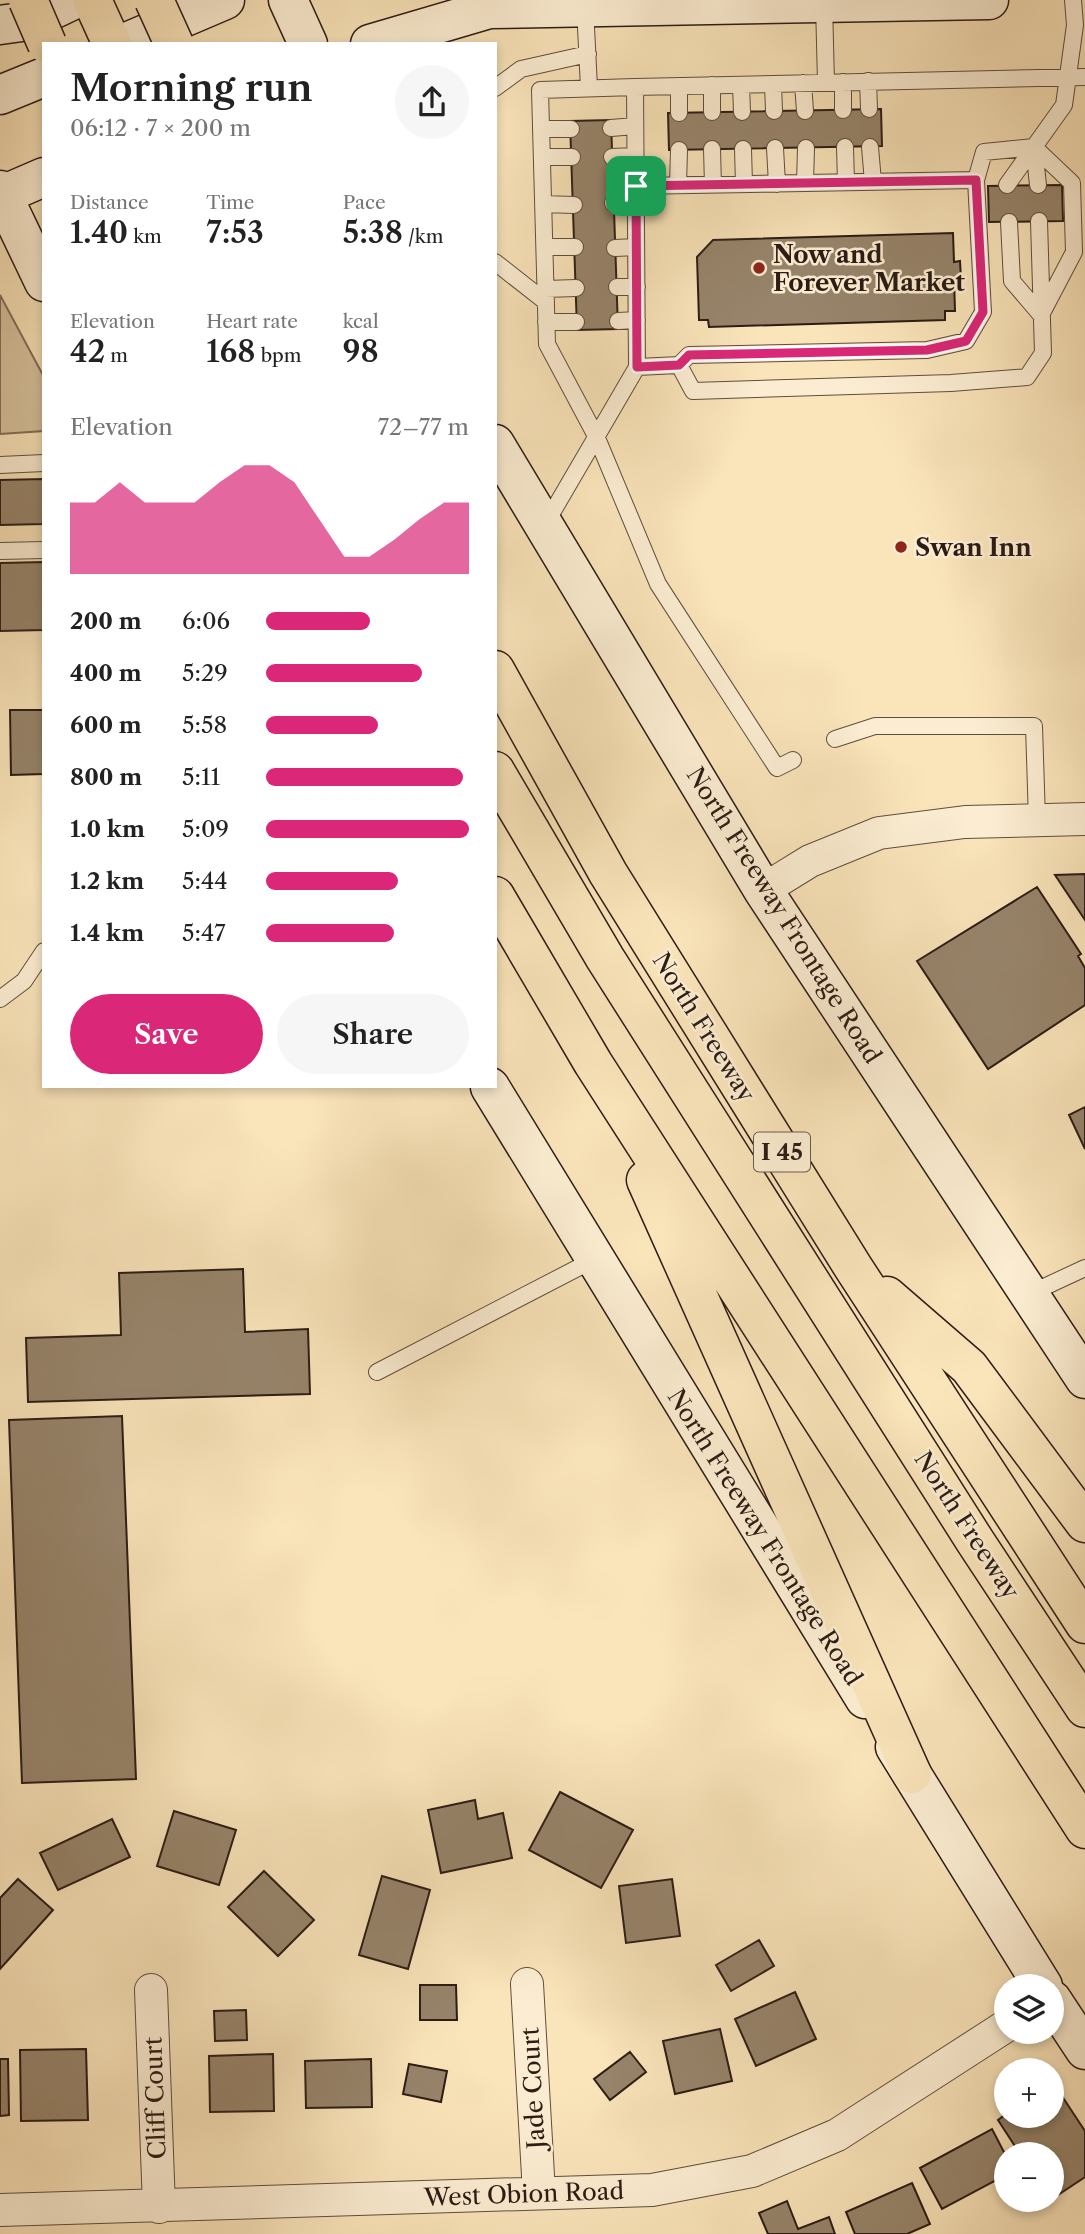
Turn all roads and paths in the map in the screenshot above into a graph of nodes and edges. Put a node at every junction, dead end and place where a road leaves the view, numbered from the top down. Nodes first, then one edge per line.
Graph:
1 (28, 0) edge
2 (73, 0) edge
3 (92, 0) edge
4 (154, 0) edge
5 (225, 0) edge
6 (288, 0) edge
7 (989, 0) edge
8 (1073, 0) edge
9 (824, 1) edge
10 (584, 7) junction
11 (0, 25) edge
12 (46, 42) edge
13 (111, 42) edge
14 (127, 42) edge
15 (173, 42) edge
16 (307, 42) edge
17 (377, 42) edge
18 (588, 54) junction
19 (1068, 77) junction
20 (1085, 77) edge
21 (42, 78) edge
22 (868, 81) junction
23 (843, 82) junction
24 (803, 83) junction
25 (826, 83) junction
26 (773, 84) junction
27 (712, 85) junction
28 (741, 85) junction
29 (679, 86) junction
30 (497, 87) edge
31 (635, 87) junction
32 (589, 88) junction
33 (0, 95) edge
34 (869, 109) dead end
35 (843, 110) dead end
36 (774, 111) dead end
37 (805, 111) dead end
38 (712, 112) dead end
39 (742, 112) dead end
40 (679, 113) dead end
41 (635, 127) junction
42 (611, 128) dead end
43 (541, 129) junction
44 (571, 129) dead end
45 (845, 147) dead end
46 (870, 147) dead end
47 (1034, 147) junction
48 (775, 148) dead end
49 (806, 148) dead end
50 (712, 149) dead end
51 (743, 149) dead end
52 (679, 150) dead end
53 (635, 156) junction
54 (542, 157) junction
55 (572, 157) dead end
56 (612, 157) dead end
57 (42, 178) edge
58 (976, 180) junction
59 (873, 182) junction
60 (806, 183) junction
61 (846, 183) junction
62 (744, 184) junction
63 (776, 184) junction
64 (678, 185) junction
65 (713, 185) junction
66 (1007, 185) dead end
67 (1038, 185) dead end
68 (636, 186) junction
69 (1, 194) edge
70 (614, 203) dead end
71 (543, 204) junction
72 (636, 204) junction
73 (574, 205) dead end
74 (1039, 221) dead end
75 (1009, 222) dead end
76 (545, 247) junction
77 (575, 247) dead end
78 (636, 247) junction
79 (615, 248) dead end
80 (497, 263) edge
81 (42, 278) edge
82 (617, 287) dead end
83 (636, 287) junction
84 (576, 288) dead end
85 (546, 295) junction
86 (1041, 315) junction
87 (637, 320) junction
88 (618, 321) dead end
89 (546, 322) junction
90 (576, 322) dead end
91 (679, 365) junction
92 (637, 367) junction
93 (597, 438) junction
94 (497, 447) edge
95 (42, 463) edge
96 (0, 465) edge
97 (545, 525) junction
98 (42, 550) edge
99 (0, 551) edge
100 (497, 674) edge
101 (835, 739) dead end
102 (793, 760) dead end
103 (497, 774) edge
104 (1085, 819) edge
105 (1037, 820) junction
106 (763, 890) junction
107 (497, 899) edge
108 (42, 954) edge
109 (0, 999) edge
110 (593, 1063) junction
111 (492, 1088) edge
112 (595, 1259) junction
113 (853, 1267) junction
114 (1085, 1268) edge
115 (1030, 1294) junction
116 (377, 1372) dead end
117 (1085, 1379) edge
118 (1085, 1522) edge
119 (1085, 1624) edge
120 (1085, 1708) edge
121 (912, 1774) junction
122 (1085, 1829) edge
123 (1036, 1974) edge
124 (527, 1984) dead end
125 (150, 1990) dead end
126 (1064, 2018) edge
127 (994, 2033) edge
128 (1085, 2050) edge
129 (539, 2193) junction
130 (159, 2207) junction
131 (0, 2210) edge

1 - 12 highway, bridge
2 - 11 main road
3 - 13 highway
4 - 15 highway, bridge
5 - 14 main road
6 - 16 main road
7 - 9 main road
8 - 19 lane
9 - 10 main road
9 - 25 lane
10 - 17 main road
10 - 18 lane
18 - 30 lane
18 - 32 lane
19 - 20 lane
19 - 22 lane
19 - 47 lane
21 - 33 main road
22 - 23 lane
22 - 34 lane
23 - 25 lane
23 - 35 lane
24 - 25 lane
24 - 26 lane
24 - 37 lane
26 - 28 lane
26 - 36 lane
27 - 28 lane
27 - 29 lane
27 - 38 lane
28 - 39 lane
29 - 31 lane
29 - 40 lane
31 - 32 lane
31 - 41 lane
32 - 43 lane
41 - 42 lane
41 - 53 lane
43 - 44 lane
43 - 54 lane
45 - 61 lane
46 - 59 lane
47 - 58 lane
47 - 66 lane
47 - 67 lane
47 - 86 lane
48 - 63 lane
49 - 60 lane
50 - 65 lane
51 - 62 lane
52 - 64 lane
53 - 56 lane
53 - 68 lane
54 - 55 lane
54 - 71 lane
57 - 69 main road
58 - 59 lane
58 - 91 lane
59 - 61 lane
60 - 61 lane
60 - 63 lane
62 - 63 lane
62 - 65 lane
64 - 65 lane
64 - 68 lane
68 - 72 lane
69 - 81 main road
70 - 72 lane
71 - 73 lane
71 - 76 lane
72 - 78 lane
74 - 86 lane
75 - 86 lane
76 - 77 lane
76 - 85 lane
78 - 79 lane
78 - 83 lane
80 - 85 lane
82 - 83 lane
83 - 87 lane
84 - 85 lane
85 - 89 lane
86 - 91 lane
87 - 88 lane
87 - 92 lane
89 - 90 lane
89 - 93 lane
91 - 92 lane
92 - 93 lane
93 - 97 lane
93 - 102 lane
94 - 97 main road, North Freeway Frontage Road
95 - 96 lane
97 - 106 main road, North Freeway Frontage Road
98 - 99 lane
100 - 113 highway, North Freeway / I 45
101 - 105 lane
103 - 120 highway, North Freeway / I 45
104 - 105 street
105 - 106 street
106 - 115 main road, North Freeway Frontage Road
107 - 110 highway
108 - 109 lane
110 - 121 highway
110 - 122 highway
111 - 112 main road, North Freeway Frontage Road
112 - 116 lane
112 - 121 main road, North Freeway Frontage Road
113 - 118 highway
113 - 119 highway, North Freeway / I 45
114 - 115 lane
115 - 117 main road, North Freeway Frontage Road
121 - 123 main road, North Freeway Frontage Road
124 - 129 street, Jade Court
125 - 130 street, Cliff Court
126 - 128 main road
127 - 129 street, West Obion Road
129 - 130 street, West Obion Road
130 - 131 street, West Obion Road

